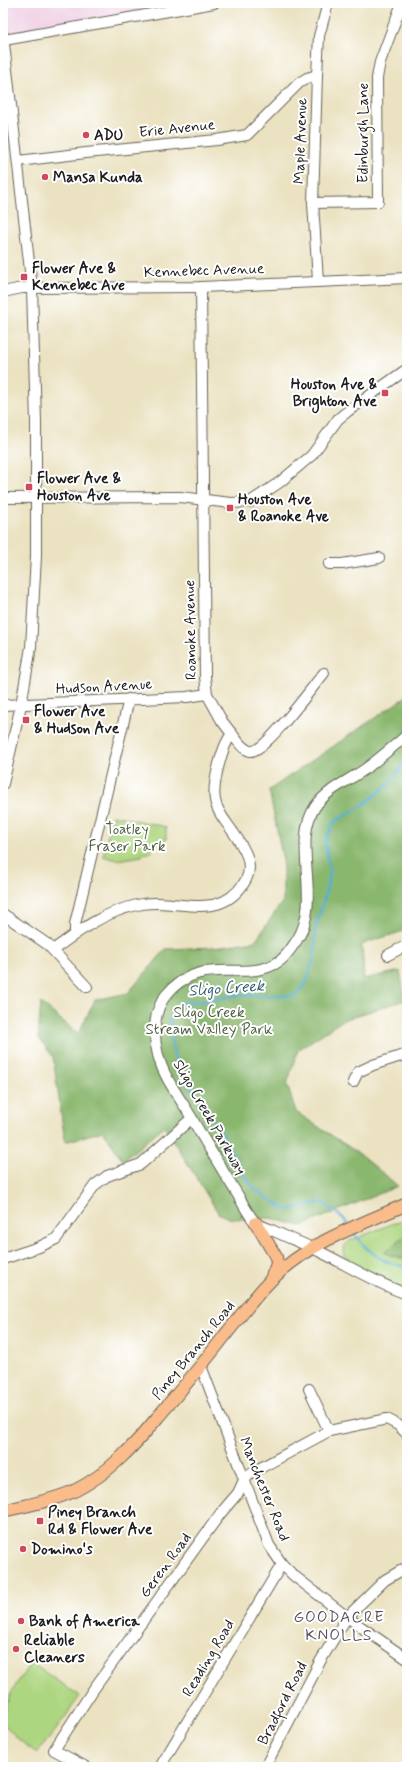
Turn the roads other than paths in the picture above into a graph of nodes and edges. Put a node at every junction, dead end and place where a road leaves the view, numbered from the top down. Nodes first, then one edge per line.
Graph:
1 (214, 3) edge
2 (328, 3) edge
3 (402, 3) edge
4 (3, 38) edge
5 (316, 75) junction
6 (6, 87) edge
7 (18, 161) junction
8 (313, 203) junction
9 (407, 278) edge
10 (318, 281) junction
11 (201, 287) junction
12 (32, 288) junction
13 (3, 292) edge
14 (407, 369) edge
15 (3, 498) edge
16 (35, 498) junction
17 (203, 501) junction
18 (379, 558) dead end
19 (329, 564) dead end
20 (324, 673) dead end
21 (207, 694) junction
22 (129, 699) junction
23 (3, 705) edge
24 (21, 705) junction
25 (232, 734) junction
26 (407, 735) edge
27 (3, 784) edge
28 (3, 914) edge
29 (75, 934) junction
30 (407, 945) edge
31 (53, 950) junction
32 (388, 955) dead end
33 (87, 987) dead end
34 (407, 1054) edge
35 (353, 1082) dead end
36 (192, 1118) junction
37 (407, 1204) edge
38 (256, 1223) junction
39 (311, 1248) junction
40 (3, 1259) edge
41 (270, 1281) junction
42 (407, 1294) edge
43 (201, 1366) junction
44 (309, 1388) dead end
45 (329, 1431) junction
46 (407, 1434) edge
47 (244, 1480) junction
48 (3, 1511) edge
49 (282, 1564) junction
50 (407, 1567) edge
51 (347, 1616) junction
52 (407, 1659) edge
53 (86, 1767) edge
54 (160, 1767) edge
55 (266, 1767) edge

1 - 4 street
2 - 5 street, Maple Avenue
3 - 8 street, Edinburgh Lane
4 - 6 street
5 - 7 street, Erie Avenue
5 - 8 street, Maple Avenue
6 - 7 street
7 - 12 street
8 - 10 street, Maple Avenue
9 - 10 street, Kennebec Avenue
10 - 11 street, Kennebec Avenue
11 - 12 street, Kennebec Avenue
11 - 17 street, Roanoke Avenue
12 - 13 street, Kennebec Avenue
12 - 16 street
14 - 17 street
15 - 16 street
16 - 17 street
16 - 24 street
17 - 21 street, Roanoke Avenue
18 - 19 street
20 - 25 street
21 - 22 street, Hudson Avenue
21 - 25 street, Roanoke Avenue
22 - 24 street, Hudson Avenue
22 - 29 street
23 - 24 street, Hudson Avenue
24 - 27 street
25 - 29 street
26 - 36 street, Sligo Creek Parkway
28 - 31 street
29 - 31 street
30 - 32 street
31 - 33 street
34 - 35 street
36 - 38 street, Sligo Creek Parkway
36 - 40 street
37 - 39 main road, Piney Branch Road
38 - 39 street
38 - 41 main road
39 - 41 main road, Piney Branch Road
39 - 42 street
41 - 43 main road, Piney Branch Road
43 - 47 street, Manchester Road
43 - 48 main road, Piney Branch Road
44 - 45 street
45 - 46 street, Geren Road
45 - 47 street, Geren Road
47 - 49 street, Manchester Road
47 - 53 street, Geren Road
49 - 51 street, Manchester Road
49 - 54 street, Reading Road
50 - 51 street, Bradford Road
51 - 52 street, Manchester Road
51 - 55 street, Bradford Road

